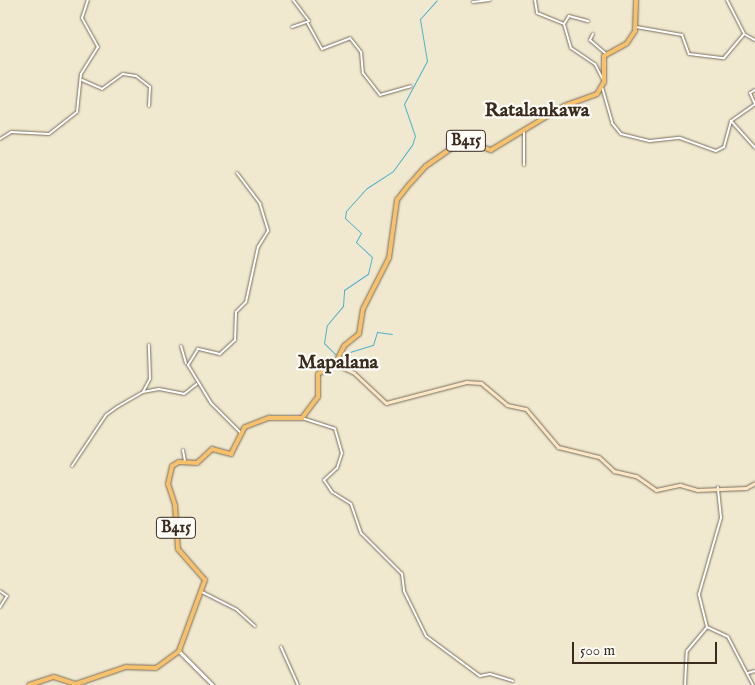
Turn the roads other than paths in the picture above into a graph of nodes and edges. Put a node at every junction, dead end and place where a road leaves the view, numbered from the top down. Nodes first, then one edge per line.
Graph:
1 (88, 0) edge
2 (293, 0) edge
3 (490, 0) edge
4 (536, 0) edge
5 (636, 0) edge
6 (727, 0) edge
7 (473, 2) dead end
8 (307, 22) junction
9 (588, 22) dead end
10 (564, 24) junction
11 (292, 27) dead end
12 (636, 27) junction
13 (593, 34) dead end
14 (744, 34) junction
15 (755, 40) edge
16 (606, 54) junction
17 (80, 79) junction
18 (604, 82) junction
19 (411, 86) dead end
20 (602, 87) junction
21 (755, 90) edge
22 (755, 104) edge
23 (149, 106) dead end
24 (731, 121) junction
25 (523, 129) junction
26 (0, 139) edge
27 (755, 148) edge
28 (524, 165) dead end
29 (237, 174) dead end
30 (149, 345) dead end
31 (181, 346) dead end
32 (335, 364) junction
33 (188, 365) junction
34 (196, 384) junction
35 (142, 392) junction
36 (302, 418) junction
37 (241, 433) junction
38 (183, 450) dead end
39 (185, 461) junction
40 (72, 466) dead end
41 (754, 485) edge
42 (718, 487) junction
43 (0, 591) edge
44 (202, 592) junction
45 (0, 607) edge
46 (255, 626) dead end
47 (707, 627) junction
48 (282, 647) dead end
49 (179, 650) junction
50 (755, 671) edge
51 (747, 674) junction
52 (513, 681) dead end
53 (29, 685) edge
54 (213, 685) edge
55 (298, 685) edge
56 (684, 685) edge
57 (753, 685) edge

1 - 17 street
2 - 8 street
3 - 7 street
4 - 10 street
5 - 12 main road
6 - 14 street
8 - 11 street
8 - 19 street
9 - 10 street
10 - 18 street
12 - 14 street
12 - 16 main road
13 - 16 street
14 - 15 street
16 - 18 main road
17 - 23 street
17 - 26 street
18 - 20 main road
20 - 24 street
20 - 25 main road, B415
21 - 22 street
22 - 24 street
24 - 27 street
25 - 28 street
25 - 32 main road, B415
29 - 33 street
30 - 35 street
31 - 33 street
32 - 36 main road, B415
32 - 42 main road
33 - 34 street
34 - 35 street
34 - 37 street
35 - 40 street
36 - 37 main road
36 - 52 street
37 - 39 main road, B415
38 - 39 street
39 - 44 main road, B415
41 - 42 main road
42 - 47 street
43 - 45 street
44 - 46 street
44 - 49 main road
47 - 51 street
47 - 56 street
48 - 55 street
49 - 53 main road
49 - 54 street
50 - 51 street
51 - 57 street

